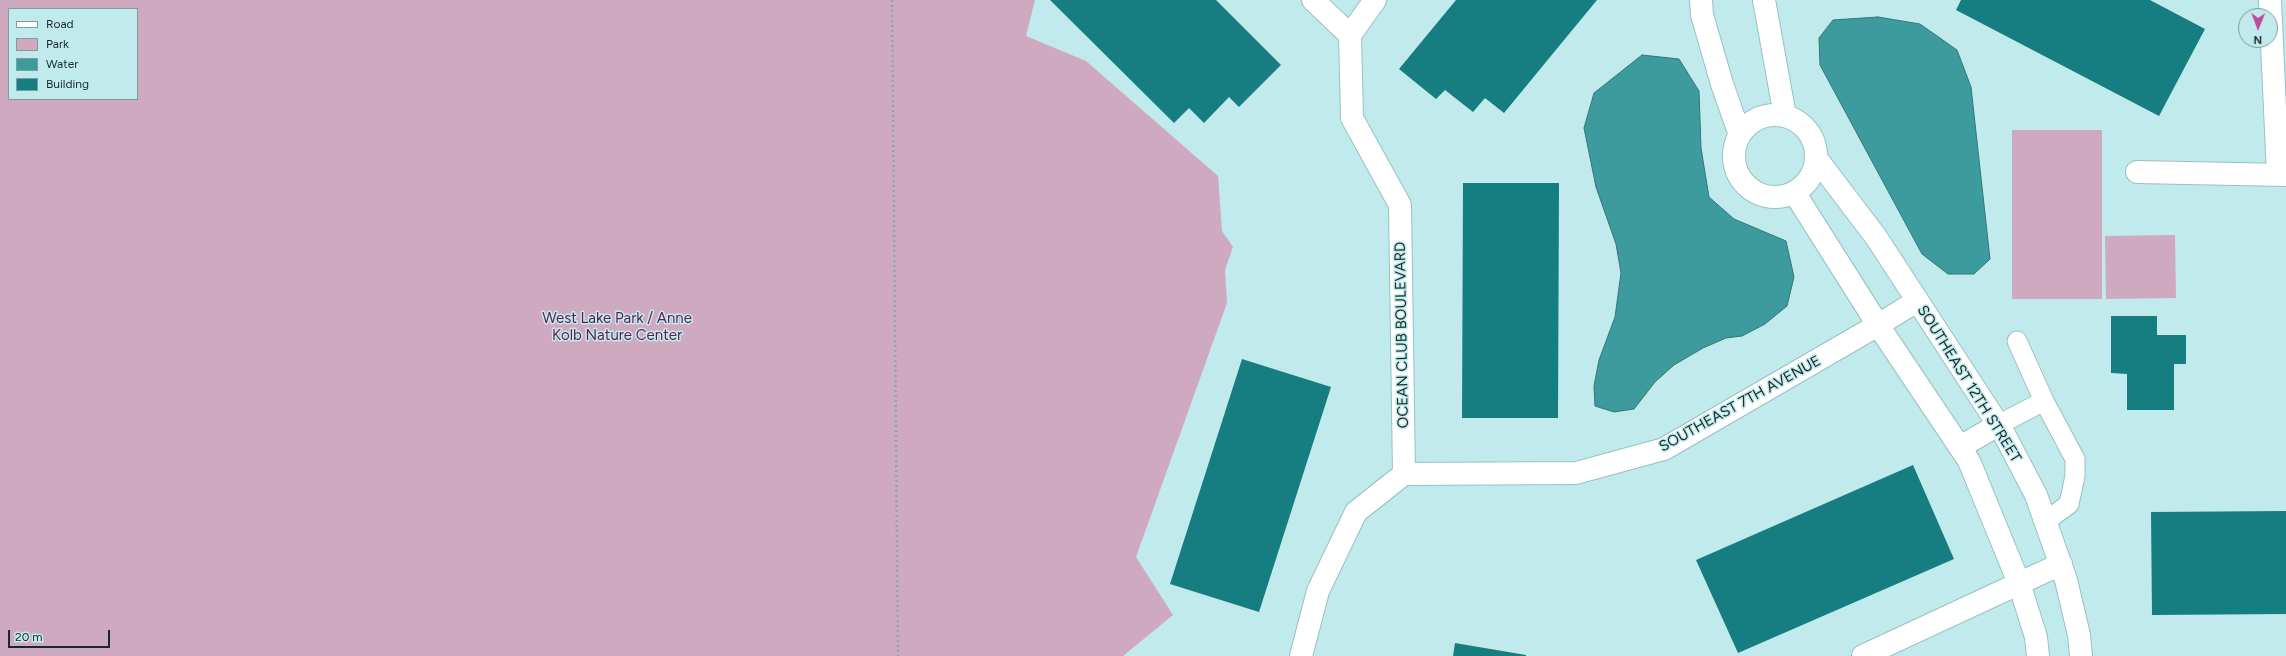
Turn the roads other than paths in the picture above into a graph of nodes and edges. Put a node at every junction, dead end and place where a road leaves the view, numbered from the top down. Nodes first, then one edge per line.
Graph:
1 (1314, 0) edge
2 (1375, 0) edge
3 (1700, 0) edge
4 (1764, 0) edge
5 (2270, 0) edge
6 (1350, 34) junction
7 (1784, 116) junction
8 (1740, 135) junction
9 (1816, 158) junction
10 (2136, 172) dead end
11 (2282, 175) edge
12 (1794, 192) junction
13 (1917, 301) junction
14 (1878, 325) junction
15 (2017, 341) dead end
16 (2044, 401) junction
17 (1998, 425) junction
18 (1960, 447) junction
19 (1404, 474) junction
20 (2046, 522) junction
21 (2060, 564) junction
22 (2020, 583) junction
23 (1301, 656) edge
24 (1863, 656) edge
25 (2038, 656) edge
26 (2081, 656) edge

1 - 6 street
2 - 6 street
3 - 8 street
4 - 7 street
5 - 11 street
6 - 19 street, OCEAN CLUB BOULEVARD
7 - 8 street
7 - 9 street
8 - 12 street
9 - 12 street
9 - 13 street, SOUTHEAST 12TH STREET
10 - 11 street
12 - 14 street
13 - 14 street, SOUTHEAST 7TH AVENUE
13 - 17 street, SOUTHEAST 12TH STREET
14 - 18 street
14 - 19 street, SOUTHEAST 7TH AVENUE
15 - 16 lane
16 - 17 lane
16 - 20 lane
17 - 18 street
17 - 20 street, SOUTHEAST 12TH STREET
18 - 22 street
19 - 23 street
20 - 21 street, SOUTHEAST 12TH STREET
21 - 22 street
21 - 26 street, SOUTHEAST 12TH STREET
22 - 24 street
22 - 25 street

